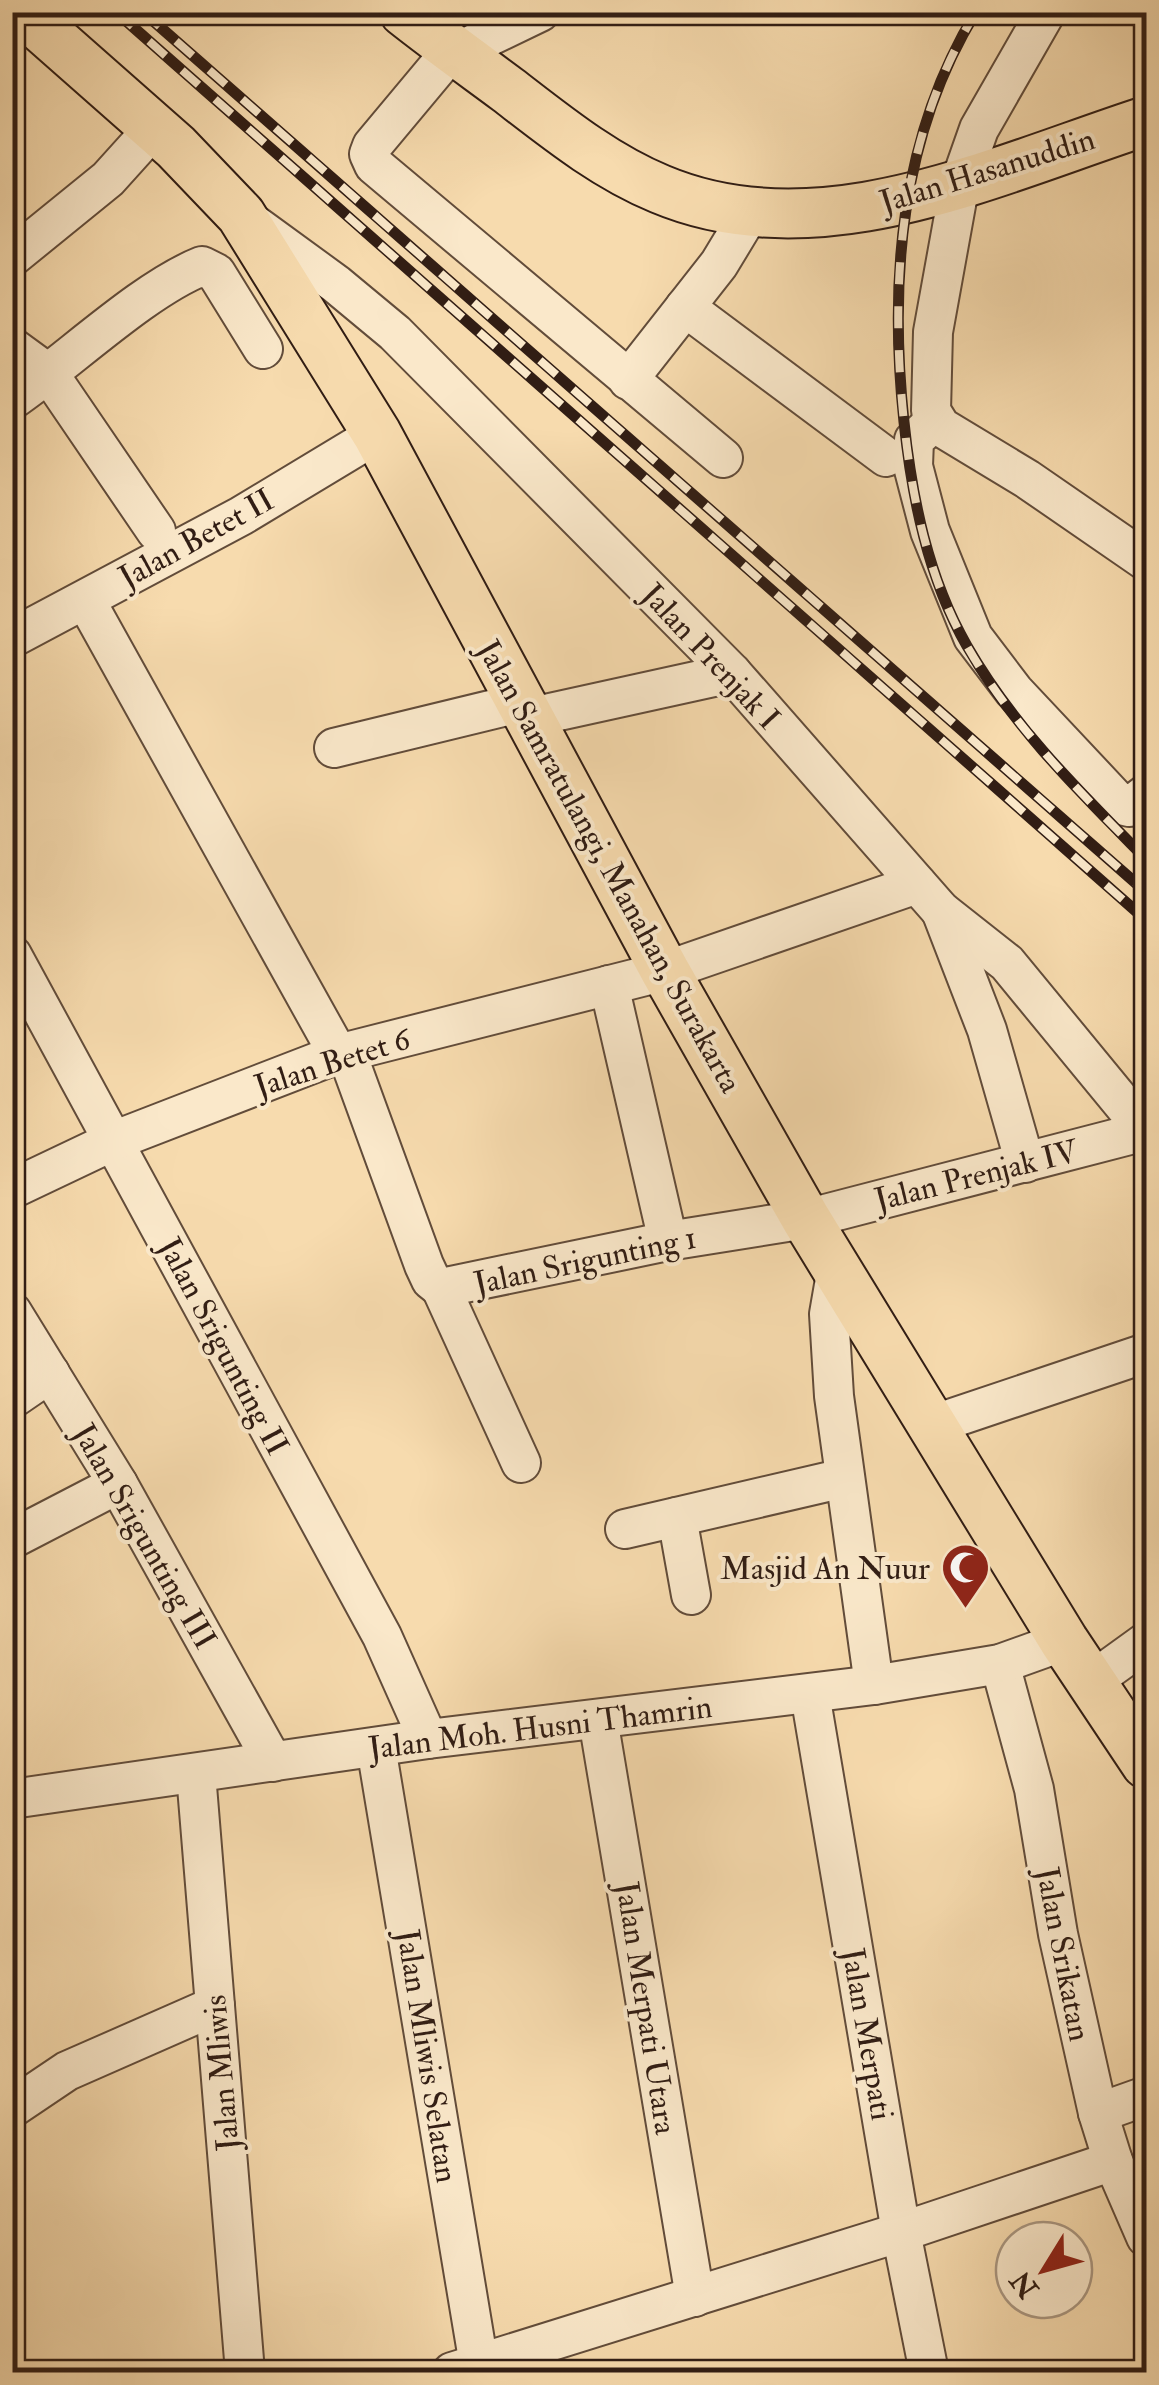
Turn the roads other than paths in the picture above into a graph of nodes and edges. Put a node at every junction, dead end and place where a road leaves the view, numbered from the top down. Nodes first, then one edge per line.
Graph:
1 (23, 12) edge
2 (404, 12) edge
3 (540, 12) edge
4 (1046, 12) edge
5 (455, 51) junction
6 (1146, 121) edge
7 (154, 128) junction
8 (960, 183) junction
9 (751, 211) junction
10 (240, 215) junction
11 (12, 257) edge
12 (685, 308) junction
13 (12, 347) edge
14 (263, 350) dead end
15 (49, 374) junction
16 (628, 380) junction
17 (12, 400) edge
18 (936, 421) junction
19 (377, 434) junction
20 (886, 457) dead end
21 (723, 458) dead end
22 (156, 531) dead end
23 (1146, 561) edge
24 (86, 600) junction
25 (12, 638) edge
26 (732, 674) junction
27 (523, 710) junction
28 (334, 748) dead end
29 (1146, 794) edge
30 (929, 898) junction
31 (12, 955) edge
32 (665, 971) junction
33 (609, 985) junction
34 (342, 1052) junction
35 (1146, 1132) edge
36 (113, 1141) junction
37 (1025, 1163) junction
38 (12, 1189) edge
39 (806, 1218) junction
40 (668, 1240) junction
41 (837, 1268) junction
42 (441, 1288) junction
43 (12, 1312) edge
44 (1146, 1353) edge
45 (50, 1373) junction
46 (12, 1399) edge
47 (932, 1425) junction
48 (521, 1463) dead end
49 (844, 1478) junction
50 (118, 1484) junction
51 (677, 1516) junction
52 (625, 1529) dead end
53 (12, 1539) edge
54 (690, 1596) dead end
55 (1064, 1642) junction
56 (1146, 1642) edge
57 (1000, 1664) junction
58 (1092, 1681) junction
59 (874, 1685) junction
60 (810, 1694) junction
61 (598, 1719) junction
62 (428, 1740) junction
63 (376, 1747) junction
64 (273, 1762) junction
65 (1146, 1764) edge
66 (196, 1774) junction
67 (12, 1799) edge
68 (216, 2006) junction
69 (1146, 2096) edge
70 (12, 2108) edge
71 (1098, 2114) junction
72 (1113, 2161) junction
73 (901, 2232) junction
74 (1146, 2237) edge
75 (695, 2298) junction
76 (465, 2369) edge
77 (245, 2372) edge
78 (929, 2372) edge

1 - 7 main road, Jalan Samratulangi, Manahan, Surakarta
2 - 5 main road, Jalan Hasanuddin
3 - 5 street
4 - 8 street
5 - 9 main road, Jalan Hasanuddin
5 - 16 street
6 - 8 main road, Jalan Hasanuddin
7 - 10 main road, Jalan Samratulangi, Manahan, Surakarta
7 - 11 street
8 - 9 main road, Jalan Hasanuddin
8 - 18 street
9 - 12 street
10 - 19 main road, Jalan Samratulangi, Manahan, Surakarta
10 - 26 street, Jalan Prenjak I
12 - 16 street
12 - 20 street
13 - 15 street
14 - 15 street
15 - 17 street
15 - 22 street
16 - 21 street
18 - 23 street
18 - 29 street
19 - 24 street, Jalan Betet II
19 - 27 main road, Jalan Samratulangi, Manahan, Surakarta
24 - 25 street, Jalan Betet II
24 - 34 street, Jalan Srigunting 1
26 - 27 street
26 - 30 street, Jalan Prenjak I
27 - 28 street
27 - 32 main road, Jalan Samratulangi, Manahan, Surakarta
30 - 32 street, Jalan Betet 6
30 - 35 street, Jalan Prenjak I
30 - 37 street
31 - 36 street, Jalan Srigunting II
32 - 33 street, Jalan Betet 6
32 - 39 main road, Jalan Samratulangi, Manahan, Surakarta
33 - 34 street, Jalan Betet 6
33 - 40 street
34 - 36 street, Jalan Betet 6
34 - 42 street, Jalan Srigunting 1
35 - 37 street, Jalan Prenjak IV
36 - 38 street, Jalan Betet 6
36 - 62 street, Jalan Srigunting II
37 - 39 street, Jalan Prenjak IV
39 - 40 street, Jalan Srigunting 1
39 - 41 main road, Jalan Samratulangi, Manahan, Surakarta
40 - 42 street, Jalan Srigunting 1
41 - 47 main road, Jalan Samratulangi, Manahan, Surakarta
41 - 49 street
42 - 48 street
43 - 45 street, Jalan Srigunting III
44 - 47 street
45 - 46 street
45 - 50 street, Jalan Srigunting III
47 - 55 main road, Jalan Samratulangi, Manahan, Surakarta
49 - 51 street
49 - 59 street
50 - 53 street
50 - 64 street, Jalan Srigunting III
51 - 52 street
51 - 54 street
55 - 57 street, Jalan Moh. Husni Thamrin
55 - 58 main road, Jalan Samratulangi, Manahan, Surakarta
56 - 58 street
57 - 59 street, Jalan Moh. Husni Thamrin
57 - 71 street, Jalan Srikatan
58 - 65 main road, Jalan Samratulangi, Manahan, Surakarta
59 - 60 street, Jalan Moh. Husni Thamrin
60 - 61 street, Jalan Moh. Husni Thamrin
60 - 73 street, Jalan Merpati
61 - 62 street, Jalan Moh. Husni Thamrin
61 - 75 street, Jalan Merpati Utara
62 - 63 street, Jalan Moh. Husni Thamrin
63 - 64 street, Jalan Moh. Husni Thamrin
63 - 76 street, Jalan Mliwis Selatan
64 - 66 street, Jalan Moh. Husni Thamrin
66 - 67 street, Jalan Moh. Husni Thamrin
66 - 68 street, Jalan Mliwis
68 - 70 street
68 - 77 street, Jalan Mliwis
69 - 71 street
71 - 72 street, Jalan Srikatan
72 - 73 street
72 - 74 street, Jalan Srikatan
73 - 75 street
73 - 78 street, Jalan Merpati
75 - 76 street

